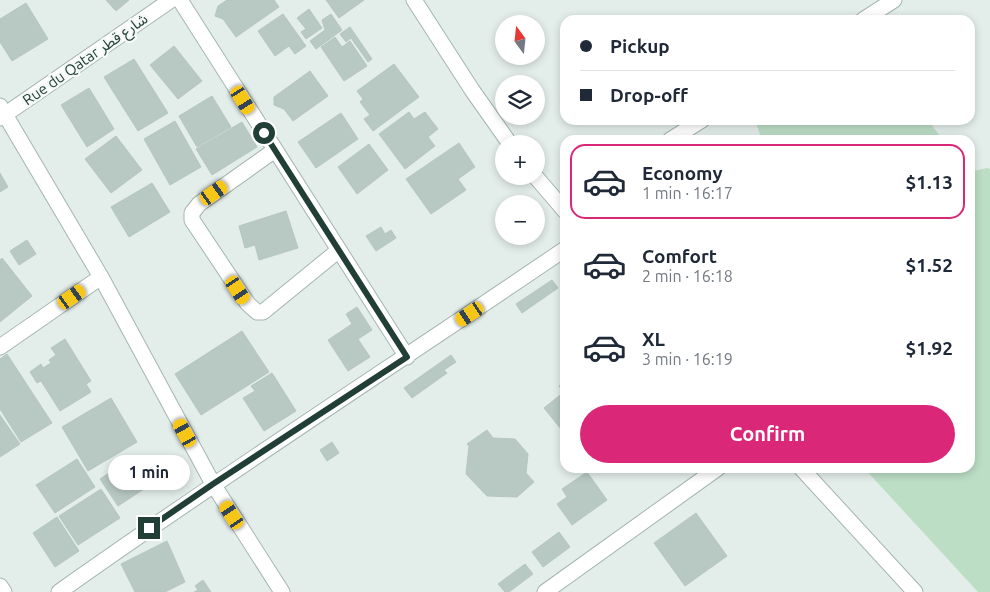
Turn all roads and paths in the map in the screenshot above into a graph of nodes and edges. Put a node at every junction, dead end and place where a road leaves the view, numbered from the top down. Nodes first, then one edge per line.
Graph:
1 (171, 0) edge
2 (180, 0) edge
3 (414, 0) edge
4 (894, 0) edge
5 (871, 15) edge
6 (2, 113) edge
7 (694, 125) edge
8 (504, 135) edge
9 (678, 135) edge
10 (275, 150) junction
11 (543, 185) edge
12 (560, 204) edge
13 (339, 250) junction
14 (560, 252) edge
15 (101, 277) junction
16 (0, 347) edge
17 (407, 357) junction
18 (711, 473) edge
19 (806, 473) edge
20 (213, 484) junction
21 (0, 586) edge
22 (4, 592) edge
23 (59, 592) edge
24 (282, 592) edge
25 (546, 592) edge
26 (915, 592) edge

1 - 6 street, Rue du Qatar شارع قطر
2 - 10 street
3 - 8 street
4 - 5 street
6 - 15 street
7 - 9 street
10 - 13 street
10 - 13 street
11 - 12 street
13 - 17 street
14 - 17 street
15 - 16 street
15 - 20 street
17 - 20 street
18 - 25 street
19 - 26 street
20 - 23 street
20 - 24 street
21 - 22 street

